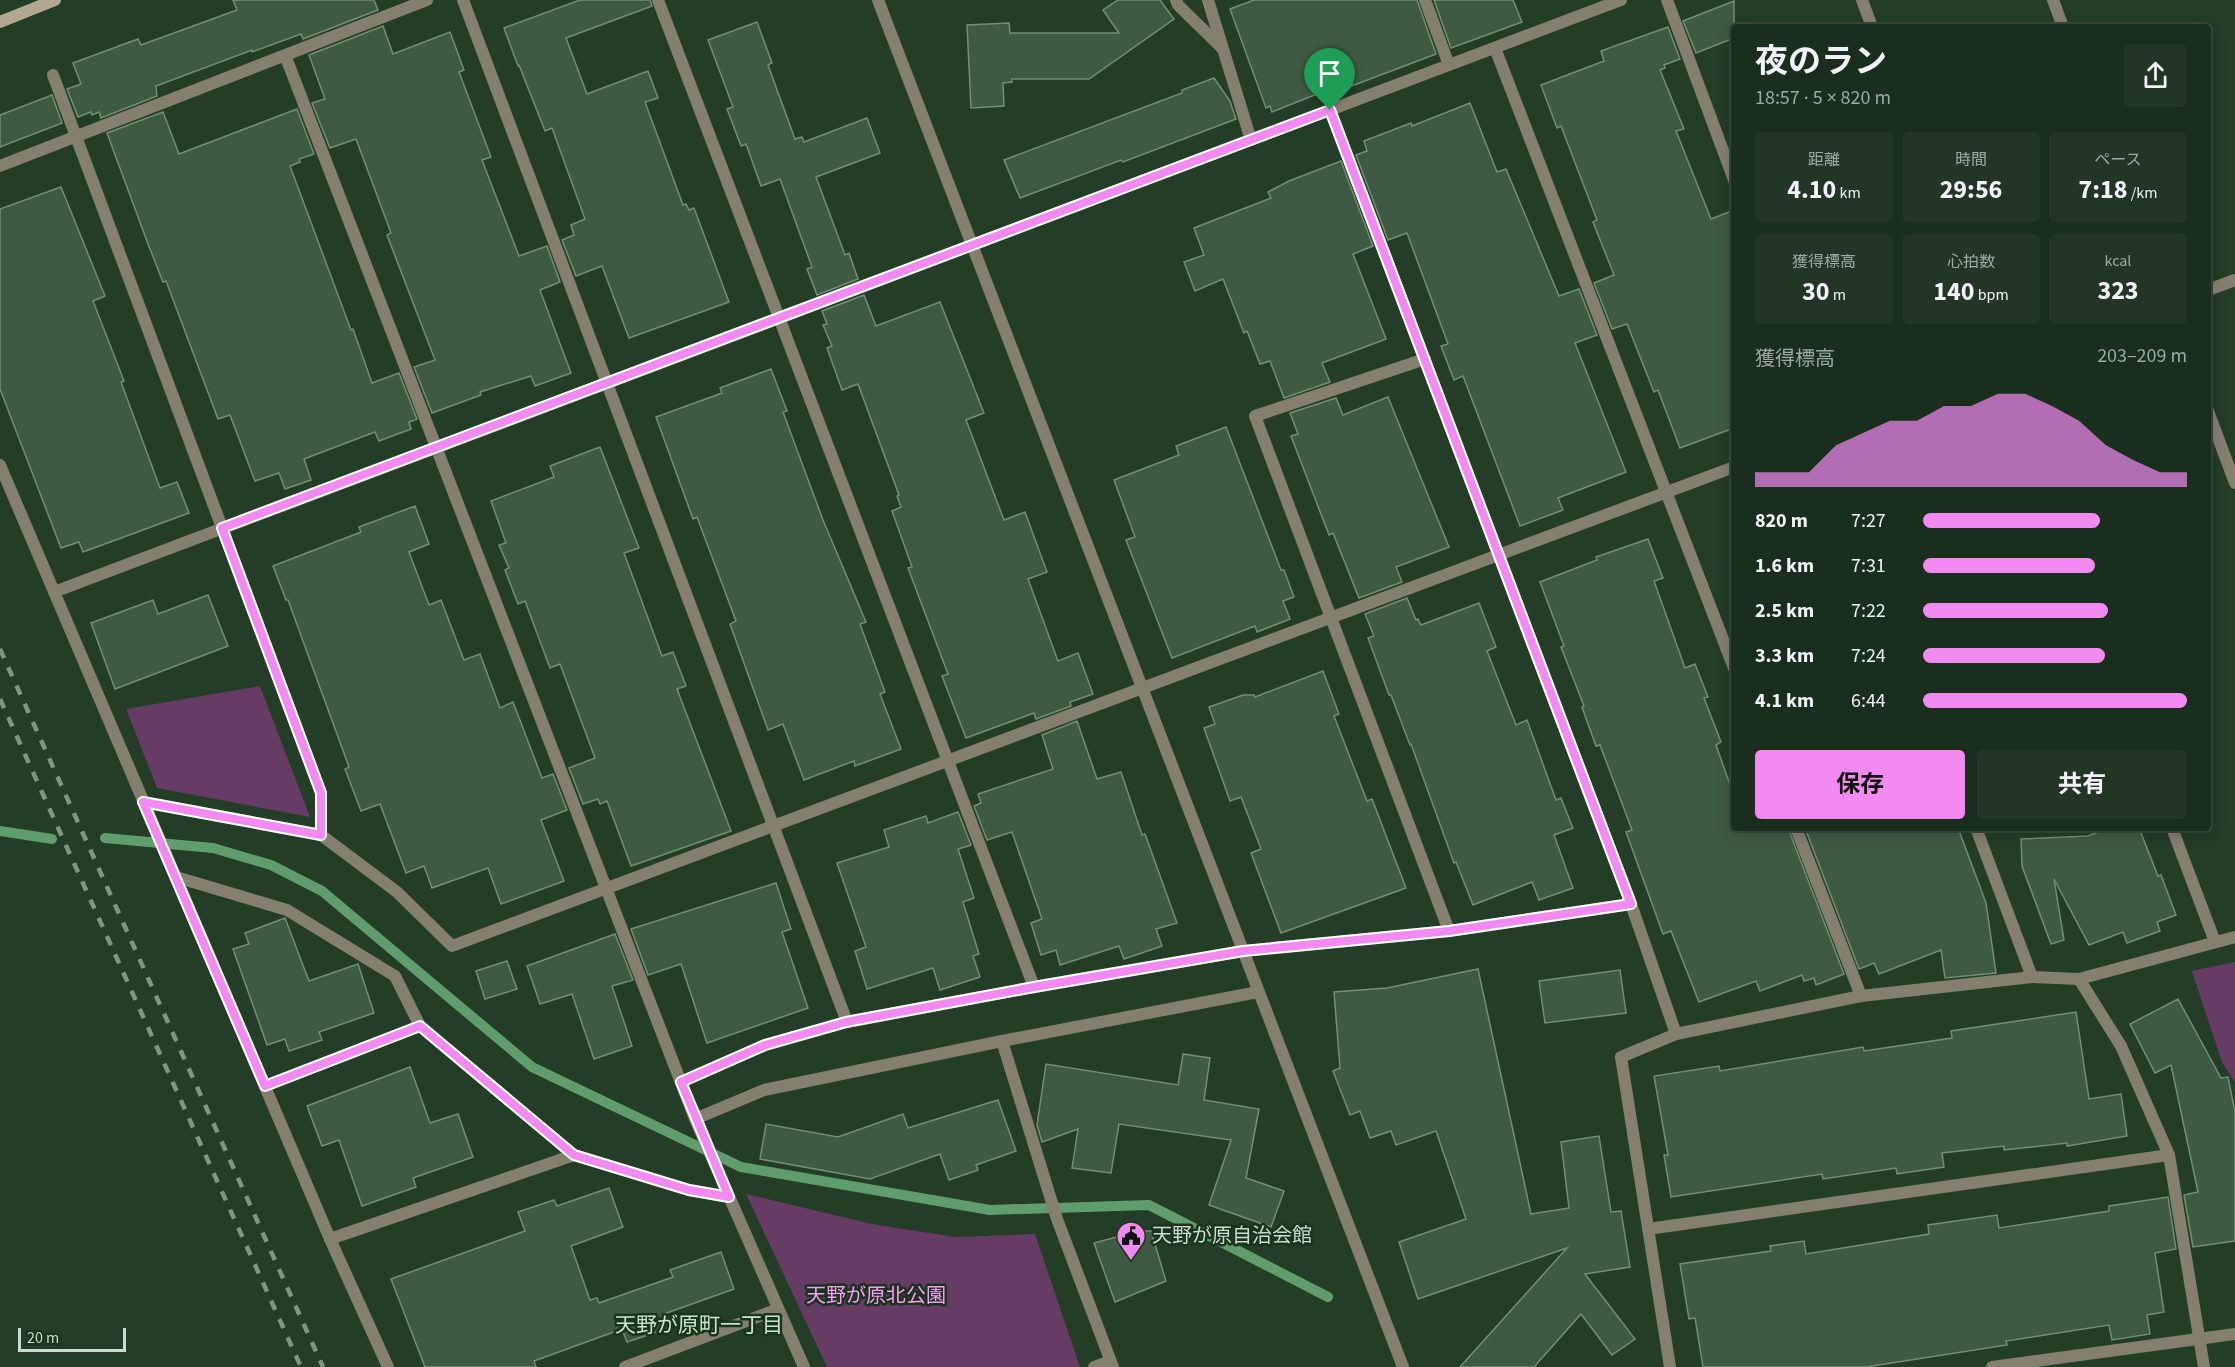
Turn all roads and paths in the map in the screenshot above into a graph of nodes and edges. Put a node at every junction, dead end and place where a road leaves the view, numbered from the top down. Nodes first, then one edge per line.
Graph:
1 (55, 0) edge
2 (427, 0) edge
3 (463, 0) edge
4 (658, 0) edge
5 (878, 0) edge
6 (1176, 0) edge
7 (1208, 0) edge
8 (1425, 0) edge
9 (1621, 0) edge
10 (1667, 0) edge
11 (1862, 0) edge
12 (2053, 0) edge
13 (27, 5) edge
14 (0, 22) edge
15 (1871, 24) edge
16 (2062, 24) edge
17 (1495, 48) junction
18 (1223, 49) junction
19 (285, 55) junction
20 (1449, 65) junction
21 (53, 75) dead end
22 (1330, 110) junction
23 (76, 136) junction
24 (1251, 140) junction
25 (0, 166) edge
26 (1731, 172) edge
27 (972, 245) junction
28 (2235, 280) edge
29 (2211, 289) edge
30 (779, 318) junction
31 (1425, 359) junction
32 (606, 383) junction
33 (2211, 419) edge
34 (436, 447) junction
35 (0, 465) edge
36 (1731, 468) edge
37 (2235, 483) edge
38 (1666, 492) junction
39 (222, 528) junction
40 (1499, 555) junction
41 (54, 592) junction
42 (1330, 618) junction
43 (1731, 660) edge
44 (1142, 688) junction
45 (948, 760) junction
46 (143, 802) junction
47 (773, 826) junction
48 (1797, 831) edge
49 (1978, 831) edge
50 (2173, 831) edge
51 (321, 835) junction
52 (176, 877) junction
53 (606, 888) junction
54 (1631, 904) junction
55 (1449, 931) junction
56 (2235, 937) edge
57 (2215, 942) junction
58 (1243, 951) junction
59 (2032, 977) junction
60 (2079, 979) junction
61 (1034, 987) junction
62 (1258, 992) junction
63 (1861, 996) junction
64 (846, 1022) junction
65 (420, 1026) junction
66 (1676, 1034) junction
67 (1002, 1041) junction
68 (681, 1082) junction
69 (265, 1086) junction
70 (695, 1119) junction
71 (574, 1155) junction
72 (2169, 1155) junction
73 (729, 1197) junction
74 (1648, 1229) junction
75 (330, 1239) junction
76 (778, 1309) junction
77 (2235, 1334) edge
78 (2200, 1338) junction
79 (1112, 1364) edge
80 (388, 1367) edge
81 (625, 1367) edge
82 (804, 1367) edge
83 (1094, 1367) edge
84 (1403, 1367) edge
85 (1670, 1367) edge
86 (1992, 1367) edge
87 (2204, 1367) edge

1 - 13 main road
2 - 19 street
3 - 32 street
4 - 30 street
5 - 27 street
6 - 18 street
7 - 18 street
8 - 20 street
9 - 17 street
10 - 26 street
11 - 15 street
12 - 16 street
13 - 14 main road
17 - 20 street
17 - 38 street
18 - 24 street
19 - 23 street
19 - 34 street
20 - 22 street
21 - 23 street
22 - 24 street
22 - 31 street
23 - 25 street
23 - 39 street
24 - 27 street
27 - 30 street
27 - 44 street
28 - 29 street
30 - 32 street
30 - 45 street
31 - 40 street
31 - 42 street
32 - 34 street
32 - 47 street
33 - 37 street
34 - 39 street
34 - 53 street
35 - 41 street
36 - 38 street
38 - 40 street
38 - 43 street
39 - 41 street
39 - 51 street
40 - 42 street
40 - 54 street
41 - 46 street
42 - 44 street
42 - 55 street
44 - 45 street
44 - 58 street
45 - 47 street
45 - 61 street
46 - 51 street
46 - 52 street
47 - 53 street
47 - 64 street
48 - 63 street
49 - 59 street
50 - 57 street
51 - 53 street
52 - 65 street
52 - 69 street
53 - 68 street
54 - 55 street
54 - 66 street
55 - 58 street
56 - 57 street
57 - 60 street
58 - 61 street
58 - 62 street
59 - 60 street
59 - 63 street
60 - 72 street
61 - 64 street
62 - 67 street
62 - 84 street
63 - 66 street
64 - 68 street
65 - 69 street
65 - 71 street
66 - 74 street
67 - 70 street
67 - 79 street
68 - 70 street
69 - 75 street
70 - 73 street
71 - 73 street
71 - 75 street
72 - 74 street
72 - 78 street
73 - 76 street
74 - 85 street
75 - 80 street
76 - 81 street
76 - 82 street
77 - 78 street
78 - 86 street
78 - 87 street
79 - 83 street

